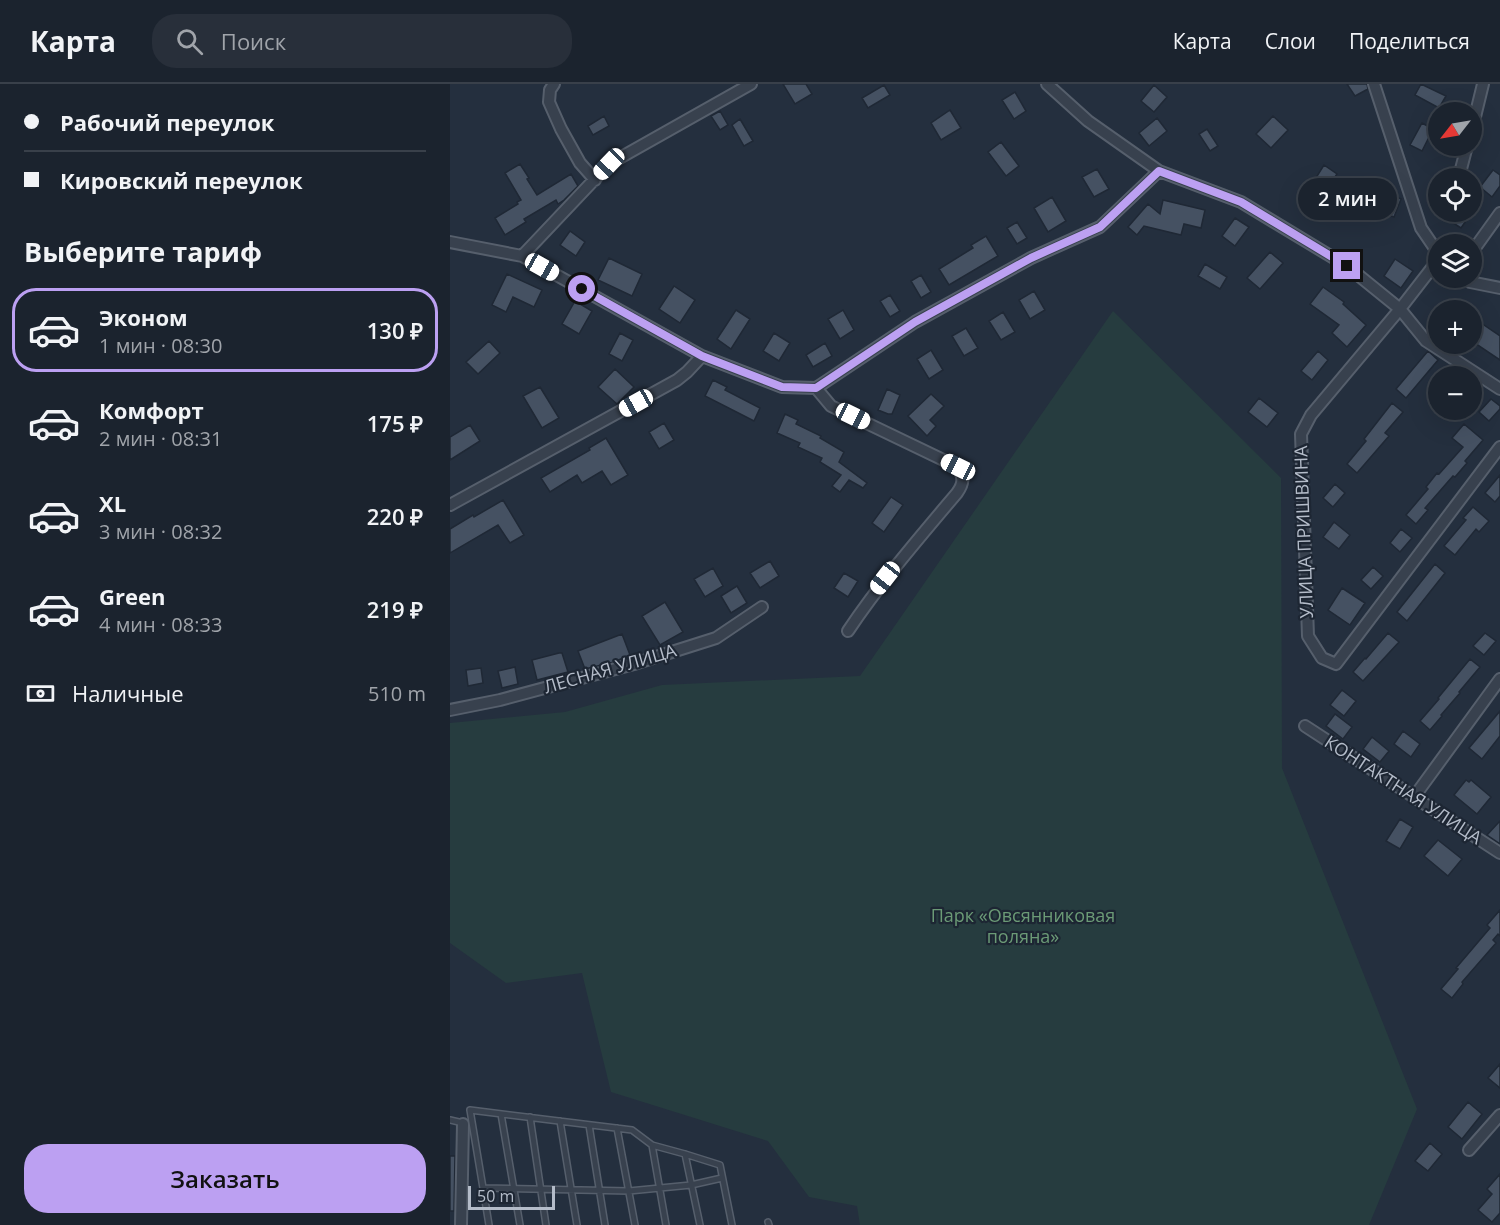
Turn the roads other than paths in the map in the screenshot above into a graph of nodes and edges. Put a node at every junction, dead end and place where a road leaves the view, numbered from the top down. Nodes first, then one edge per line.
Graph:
1 (554, 84) edge
2 (752, 84) edge
3 (1047, 84) edge
4 (1374, 84) edge
5 (1483, 84) edge
6 (1479, 102) edge
7 (1159, 171) junction
8 (595, 180) junction
9 (1500, 213) edge
10 (1428, 238) edge
11 (1482, 238) edge
12 (450, 242) edge
13 (522, 256) junction
14 (1428, 273) edge
15 (1482, 284) edge
16 (1500, 288) edge
17 (1400, 309) junction
18 (702, 356) junction
19 (816, 388) junction
20 (1500, 389) edge
21 (1500, 447) edge
22 (450, 505) edge
23 (762, 608) dead end
24 (848, 631) dead end
25 (1500, 679) edge
26 (450, 710) edge
27 (1305, 726) dead end
28 (1414, 797) junction
29 (1500, 853) edge
30 (501, 1114) junction
31 (1500, 1115) edge
32 (530, 1117) junction
33 (450, 1120) edge
34 (560, 1121) junction
35 (464, 1124) joint
36 (589, 1125) junction
37 (617, 1128) junction
38 (652, 1145) junction
39 (1469, 1150) dead end
40 (685, 1154) junction
41 (722, 1178) junction
42 (691, 1185) junction
43 (659, 1187) junction
44 (483, 1188) junction
45 (514, 1189) junction
46 (541, 1189) junction
47 (571, 1190) junction
48 (599, 1191) junction
49 (628, 1191) junction
50 (461, 1225) edge
51 (489, 1225) edge
52 (520, 1225) edge
53 (546, 1225) edge
54 (577, 1225) edge
55 (605, 1225) edge
56 (635, 1225) edge
57 (666, 1225) edge
58 (700, 1225) edge
59 (732, 1225) edge

1 - 8 street
2 - 8 street
3 - 7 street
4 - 10 street
5 - 6 street
7 - 17 street
7 - 19 street
8 - 13 street
9 - 11 street
12 - 13 street
13 - 18 street
14 - 17 street, УЛИЦА ПРИШВИНА
15 - 16 street
17 - 20 street
17 - 21 street, УЛИЦА ПРИШВИНА
18 - 19 street
18 - 22 street
19 - 24 street
23 - 26 street, ЛЕСНАЯ УЛИЦА
25 - 28 street
27 - 28 street, КОНТАКТНАЯ УЛИЦА
28 - 29 street, КОНТАКТНАЯ УЛИЦА
30 - 32 lane
30 - 44 lane
30 - 45 lane
31 - 39 street
32 - 34 lane
32 - 46 lane
33 - 35 lane
34 - 36 lane
34 - 47 lane
35 - 50 street
36 - 37 lane
36 - 48 lane
37 - 38 lane
37 - 49 lane
38 - 40 lane
38 - 43 lane
40 - 41 lane
40 - 42 lane
41 - 42 lane
41 - 59 lane
42 - 43 lane
42 - 58 lane
43 - 49 lane
43 - 57 lane
44 - 45 lane
44 - 51 lane
45 - 46 lane
45 - 52 lane
46 - 47 lane
46 - 53 lane
47 - 48 lane
47 - 54 lane
48 - 49 lane
48 - 55 lane
49 - 56 lane

